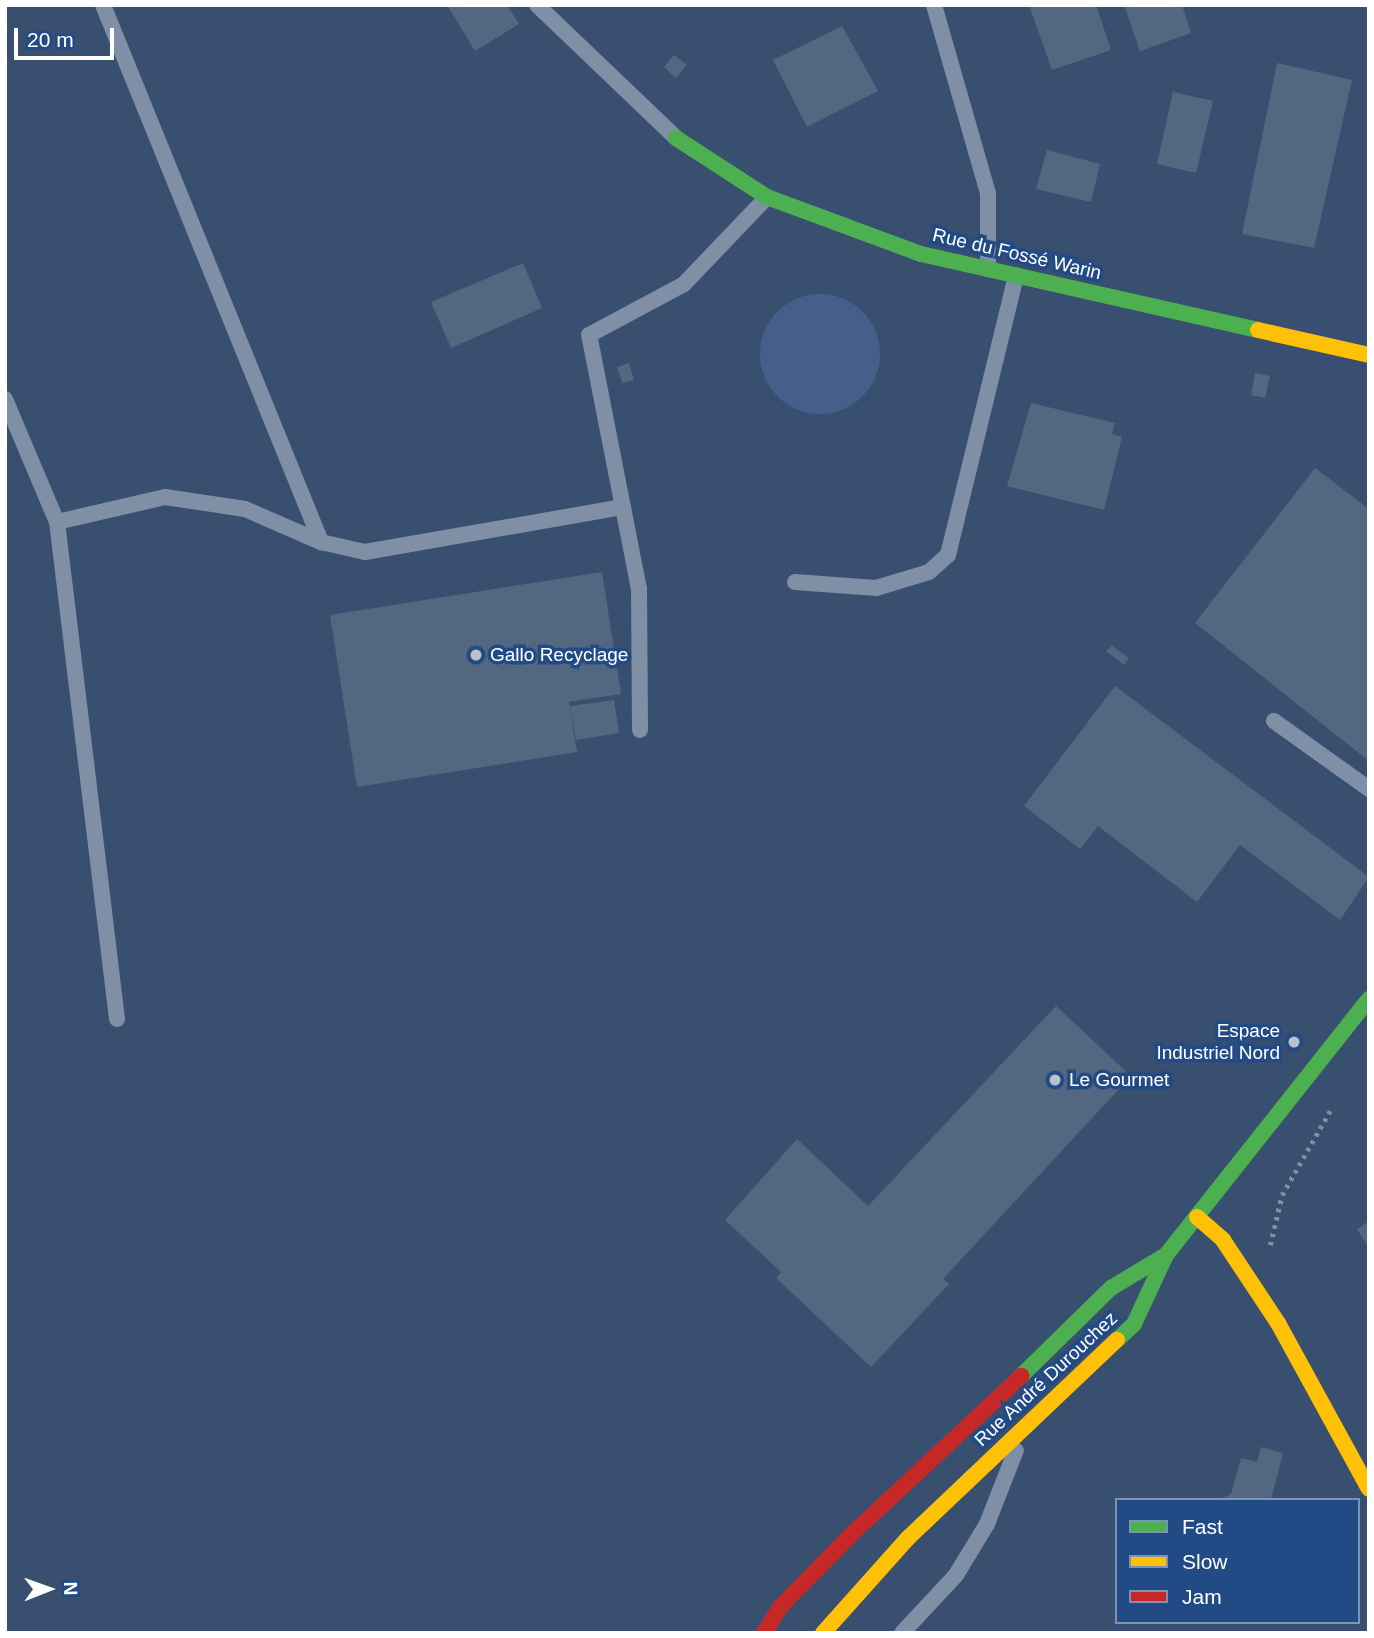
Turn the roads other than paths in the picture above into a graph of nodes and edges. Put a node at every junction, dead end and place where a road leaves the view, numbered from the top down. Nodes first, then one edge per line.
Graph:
1 (103, 5) edge
2 (537, 5) edge
3 (934, 5) edge
4 (676, 138) joint
5 (767, 197) junction
6 (988, 269) junction
7 (1016, 275) junction
8 (1369, 355) edge
9 (5, 399) edge
10 (623, 507) junction
11 (57, 522) junction
12 (321, 542) junction
13 (795, 582) dead end
14 (1274, 721) dead end
15 (640, 730) dead end
16 (1369, 789) edge
17 (1369, 999) edge
18 (117, 1019) dead end
19 (1197, 1217) junction
20 (1166, 1255) junction
21 (1024, 1430) junction
22 (1369, 1489) edge
23 (764, 1633) edge
24 (823, 1633) edge
25 (902, 1633) edge

1 - 12 lane
2 - 4 lane
3 - 6 lane
4 - 5 main road, Rue du Fossé Warin
5 - 6 main road, Rue du Fossé Warin
5 - 10 lane
6 - 7 main road, Rue du Fossé Warin
7 - 8 main road, Rue du Fossé Warin
7 - 13 lane
9 - 11 lane
10 - 12 lane
10 - 15 lane
11 - 12 lane
11 - 18 lane
14 - 16 lane
17 - 19 main road, Rue André Durouchez
19 - 20 main road, Rue André Durouchez
19 - 22 main road
20 - 21 main road, Rue André Durouchez
20 - 23 main road
21 - 24 main road, Rue André Durouchez
21 - 25 lane

